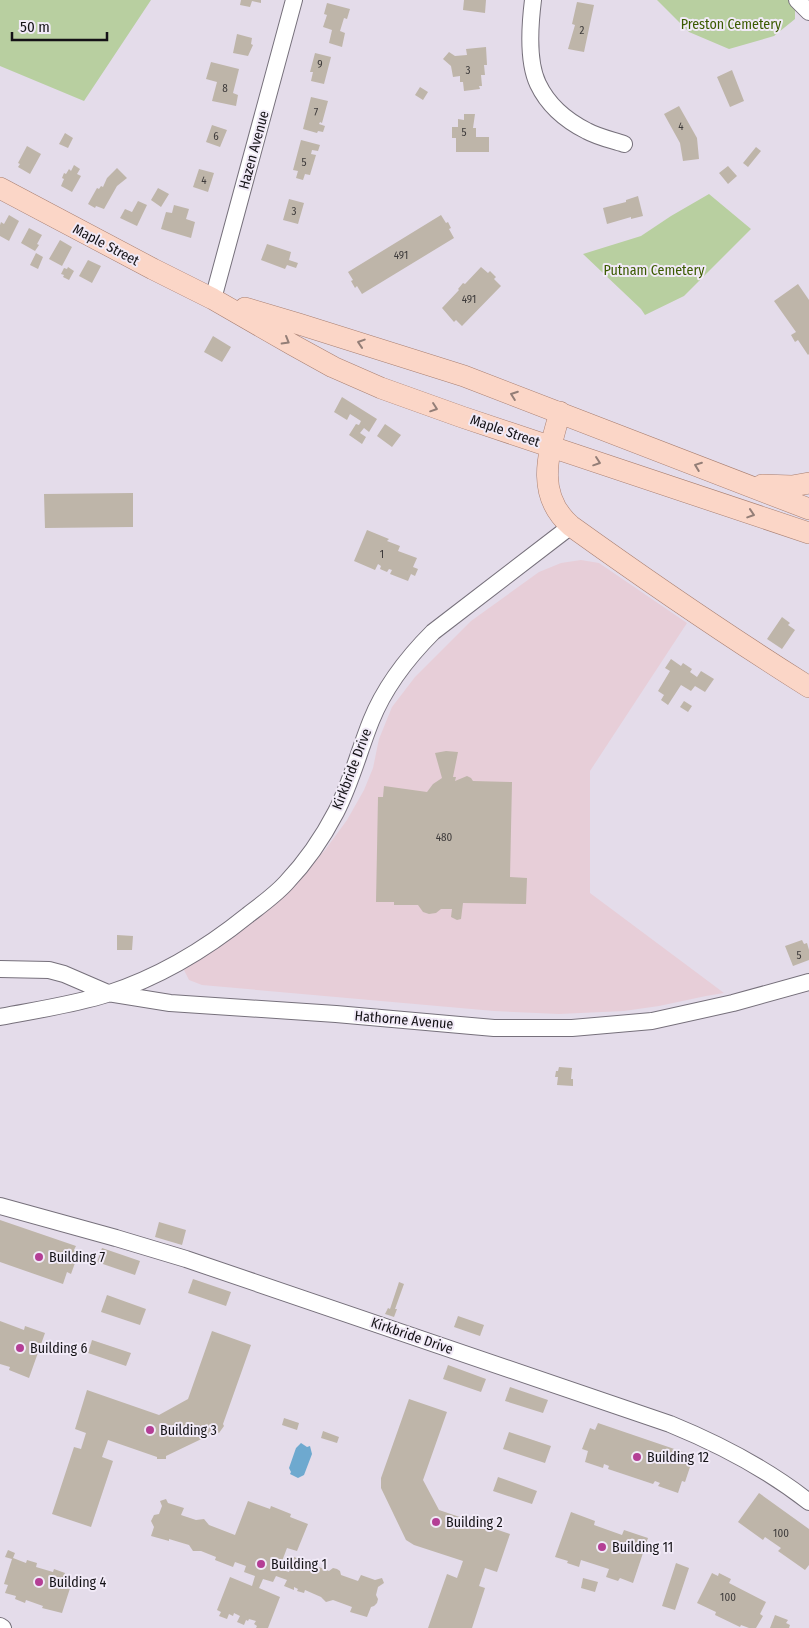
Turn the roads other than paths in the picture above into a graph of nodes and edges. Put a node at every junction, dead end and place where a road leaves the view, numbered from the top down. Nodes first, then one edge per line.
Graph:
1 (294, 0) edge
2 (532, 0) edge
3 (797, 0) edge
4 (809, 12) edge
5 (624, 144) dead end
6 (0, 188) edge
7 (213, 299) junction
8 (560, 412) junction
9 (550, 447) junction
10 (740, 482) junction
11 (809, 483) edge
12 (809, 509) edge
13 (570, 526) junction
14 (809, 533) edge
15 (809, 687) edge
16 (0, 969) edge
17 (809, 982) edge
18 (108, 993) junction
19 (0, 1017) edge
20 (0, 1206) edge
21 (809, 1502) edge

1 - 7 street, Hazen Avenue
2 - 5 street
3 - 4 street
6 - 7 main road, Maple Street
8 -> 7 main road, Maple Street
7 -> 9 main road, Maple Street
8 - 9 main road
10 -> 8 main road, Maple Street
9 - 13 main road
9 -> 14 main road, Maple Street
10 - 11 main road
10 - 12 main road, Maple Street
13 - 15 main road
13 - 18 street, Kirkbride Drive
16 - 18 street, Hathorne Avenue
17 - 18 street, Hathorne Avenue
18 - 19 street, Kirkbride Drive
20 - 21 street, Kirkbride Drive

